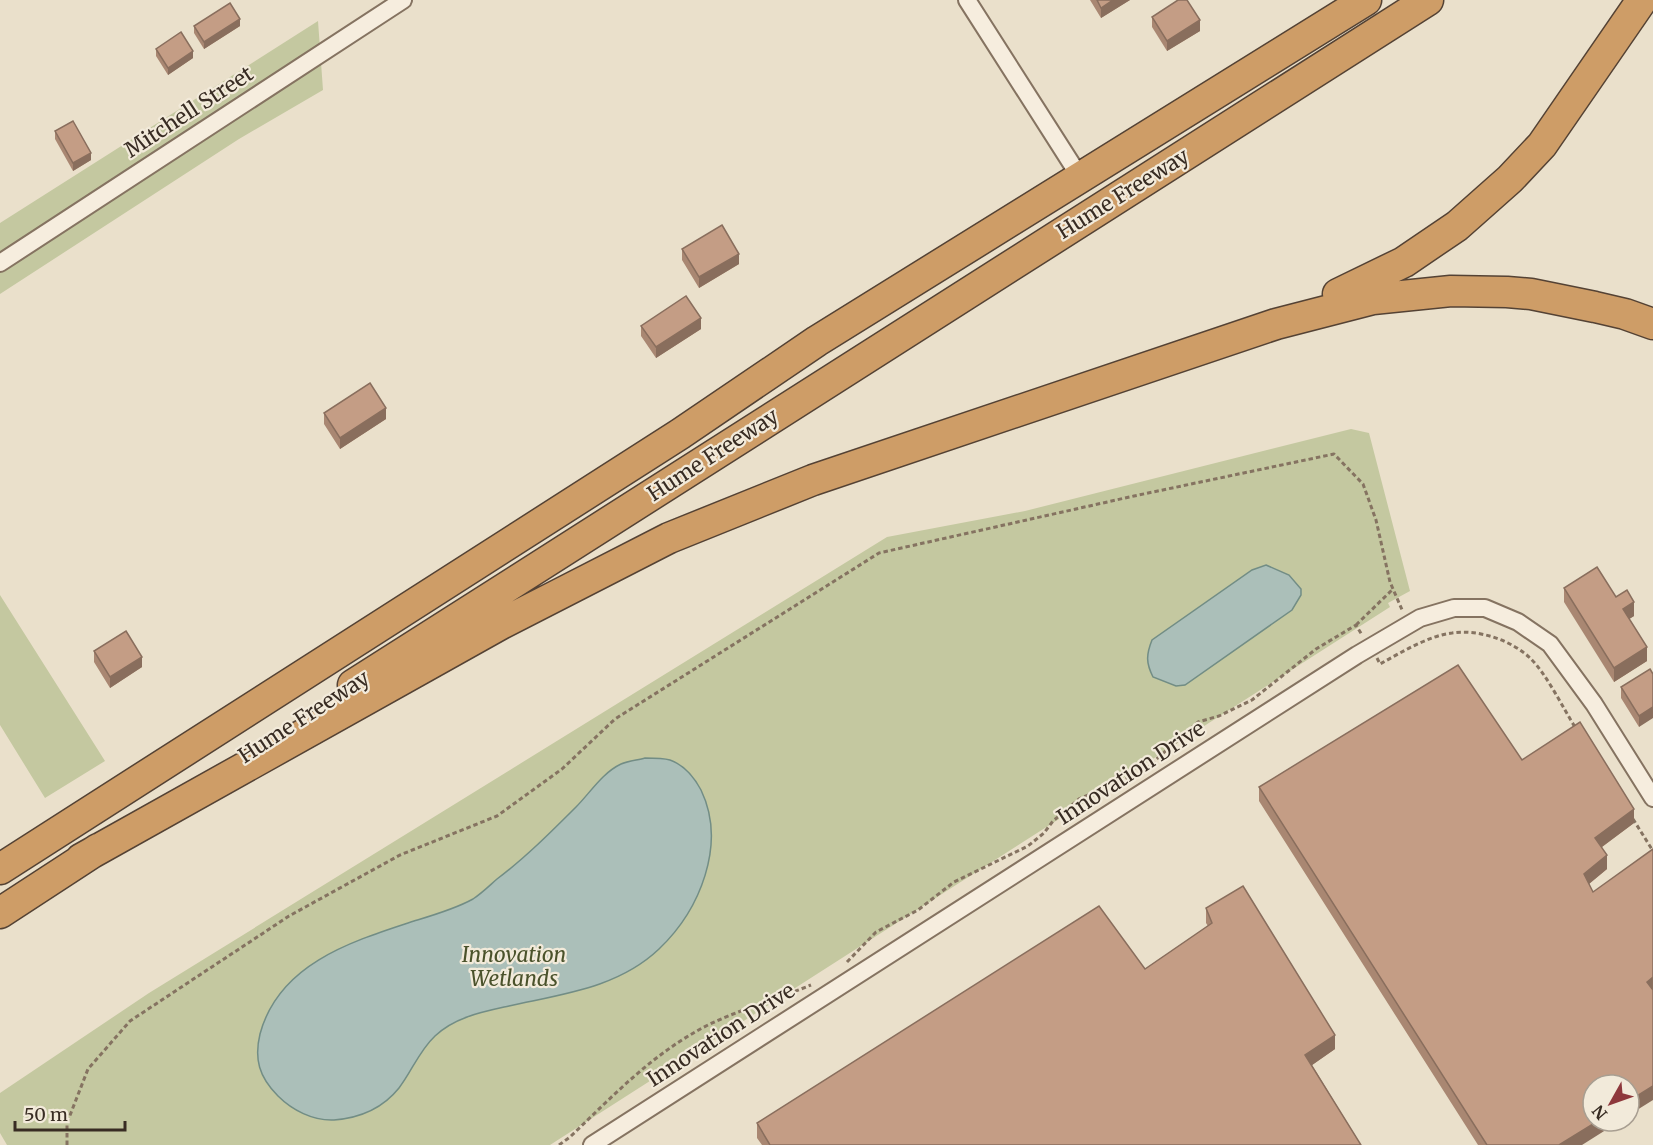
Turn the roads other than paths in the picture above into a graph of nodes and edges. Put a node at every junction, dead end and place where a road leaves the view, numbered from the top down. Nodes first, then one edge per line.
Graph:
1 (404, 0) edge
2 (967, 0) edge
3 (1428, 0) edge
4 (1642, 0) edge
5 (1357, 5) edge
6 (1080, 177) junction
7 (0, 263) edge
8 (1275, 324) junction
9 (1653, 324) edge
10 (1653, 798) edge
11 (81, 859) junction
12 (0, 869) edge
13 (0, 913) edge
14 (592, 1145) edge

1 - 7 street, Mitchell Street
2 - 6 street
3 - 11 highway, Hume Freeway
4 - 8 highway
5 - 6 highway, Hume Freeway
6 - 12 highway, Hume Freeway
8 - 9 highway
8 - 11 highway
10 - 14 street, Innovation Drive
11 - 13 highway, Hume Freeway

